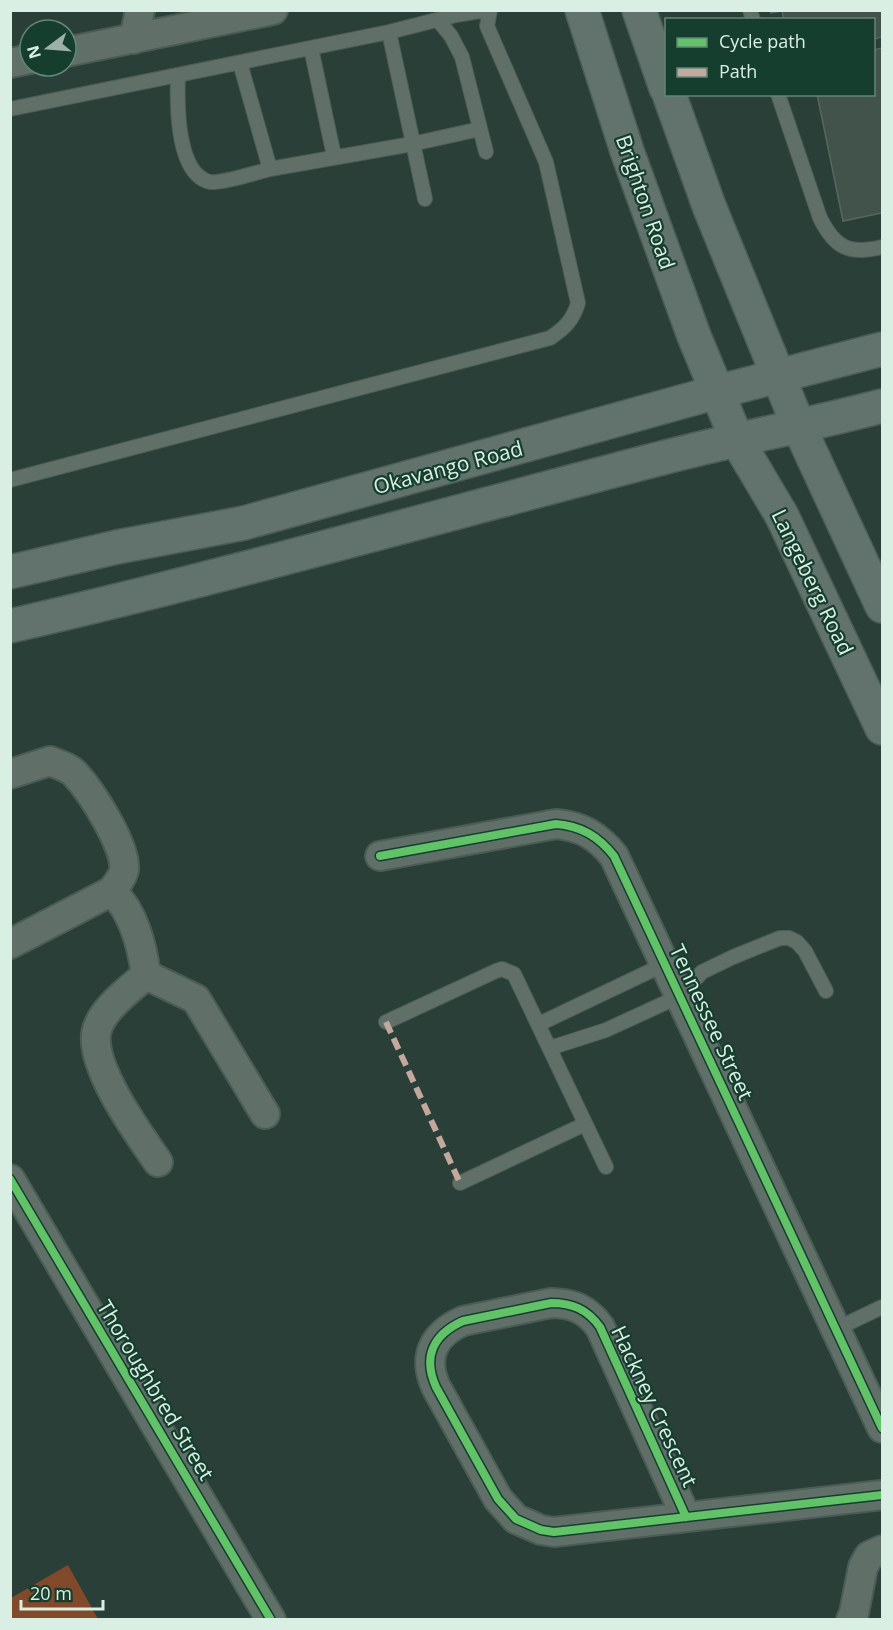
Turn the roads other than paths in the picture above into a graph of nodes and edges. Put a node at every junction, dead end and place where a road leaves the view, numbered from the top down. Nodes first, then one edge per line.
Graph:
1 (140, 10) edge
2 (273, 10) edge
3 (488, 10) edge
4 (582, 10) edge
5 (639, 10) edge
6 (438, 20) junction
7 (389, 32) junction
8 (134, 39) junction
9 (311, 48) junction
10 (78, 50) edge
11 (240, 63) junction
12 (178, 76) junction
13 (665, 85) edge
14 (670, 96) edge
15 (779, 96) edge
16 (10, 109) edge
17 (480, 129) junction
18 (412, 144) junction
19 (486, 153) dead end
20 (334, 156) junction
21 (270, 169) junction
22 (425, 199) dead end
23 (882, 247) edge
24 (882, 350) edge
25 (779, 377) junction
26 (717, 392) junction
27 (882, 406) edge
28 (799, 427) junction
29 (737, 440) junction
30 (10, 480) edge
31 (10, 572) edge
32 (882, 606) edge
33 (10, 626) edge
34 (882, 728) edge
35 (10, 774) edge
36 (380, 856) dead end
37 (112, 891) junction
38 (10, 944) edge
39 (665, 964) junction
40 (146, 975) junction
41 (826, 991) dead end
42 (680, 996) junction
43 (386, 1022) dead end
44 (539, 1024) junction
45 (550, 1047) junction
46 (265, 1114) dead end
47 (585, 1124) junction
48 (158, 1162) dead end
49 (606, 1167) dead end
50 (10, 1179) edge
51 (459, 1183) dead end
52 (882, 1307) edge
53 (836, 1329) junction
54 (882, 1428) edge
55 (882, 1495) edge
56 (686, 1517) junction
57 (882, 1550) edge
58 (272, 1620) edge
59 (851, 1620) edge

1 - 8 street
2 - 8 street
3 - 6 lane
3 - 30 lane
4 - 26 main road, Brighton Road
5 - 13 main road
6 - 7 lane
6 - 17 lane
7 - 9 lane
7 - 18 lane
8 - 10 street
9 - 11 lane
9 - 20 lane
11 - 12 lane
11 - 21 lane
12 - 16 lane
12 - 21 lane
14 - 25 main road
15 - 23 lane
17 - 18 lane
17 - 19 lane
18 - 20 lane
18 - 22 lane
20 - 21 lane
24 - 25 main road, Okavango Road
25 - 26 main road, Okavango Road
25 - 28 main road
26 - 29 main road, Brighton Road
26 - 31 main road, Okavango Road
27 - 28 main road
28 - 29 main road
28 - 32 main road
29 - 33 main road
29 - 34 main road, Langeberg Road
35 - 37 street
36 - 39 street, Tennessee Street
37 - 38 street
37 - 40 street
39 - 42 street, Tennessee Street
39 - 44 lane
40 - 46 street
40 - 48 street
41 - 42 lane
42 - 45 lane
42 - 53 street, Tennessee Street
43 - 44 lane
44 - 45 lane
45 - 47 lane
47 - 49 lane
47 - 51 lane
50 - 58 street, Thoroughbred Street
52 - 53 lane
53 - 54 street, Tennessee Street
55 - 56 street, Hackney Crescent
56 - 56 street, Hackney Crescent
57 - 59 street

